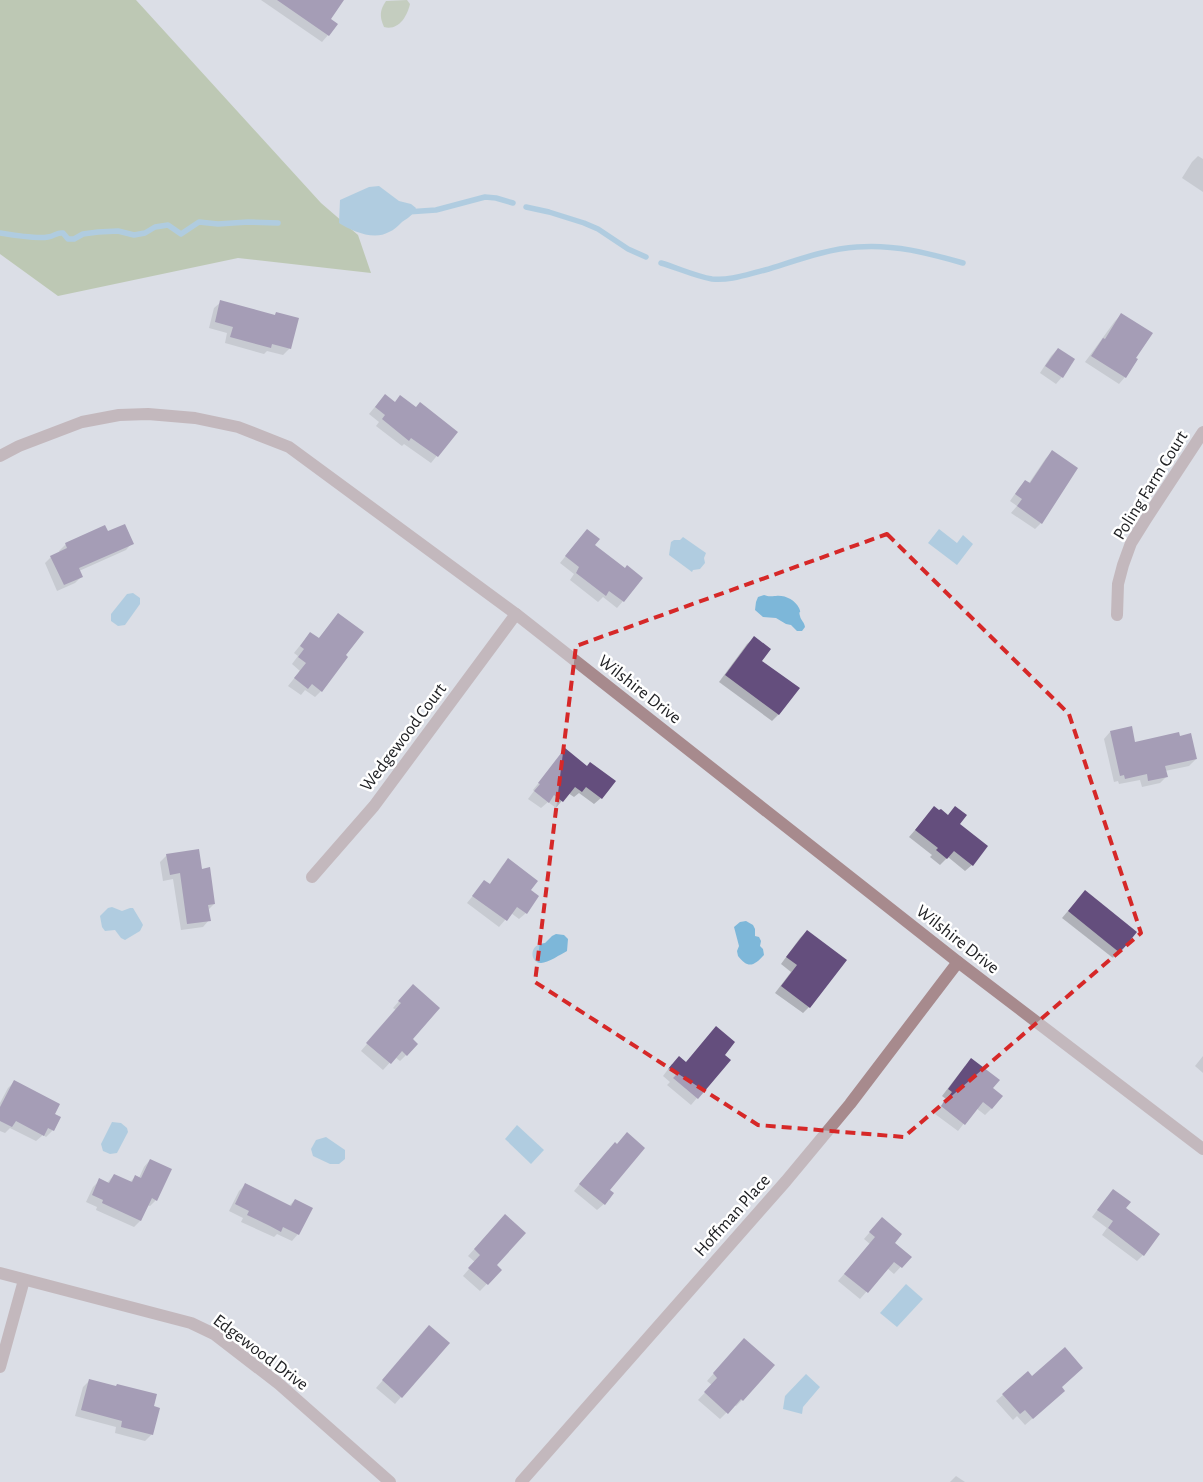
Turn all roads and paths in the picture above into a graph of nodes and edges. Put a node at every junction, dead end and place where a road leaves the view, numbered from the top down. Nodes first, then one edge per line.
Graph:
1 (1203, 432) edge
2 (0, 456) edge
3 (516, 614) junction
4 (1117, 615) dead end
5 (312, 877) dead end
6 (958, 962) junction
7 (1203, 1149) edge
8 (0, 1273) edge
9 (24, 1280) junction
10 (0, 1367) edge
11 (390, 1482) edge
12 (520, 1482) edge

1 - 4 street, Poling Farm Court
2 - 3 street, Wilshire Drive
3 - 5 street, Wedgewood Court
3 - 6 street, Wilshire Drive
6 - 7 street, Wilshire Drive
6 - 12 street, Hoffman Place
8 - 9 street, Edgewood Drive
9 - 10 street
9 - 11 street, Edgewood Drive

